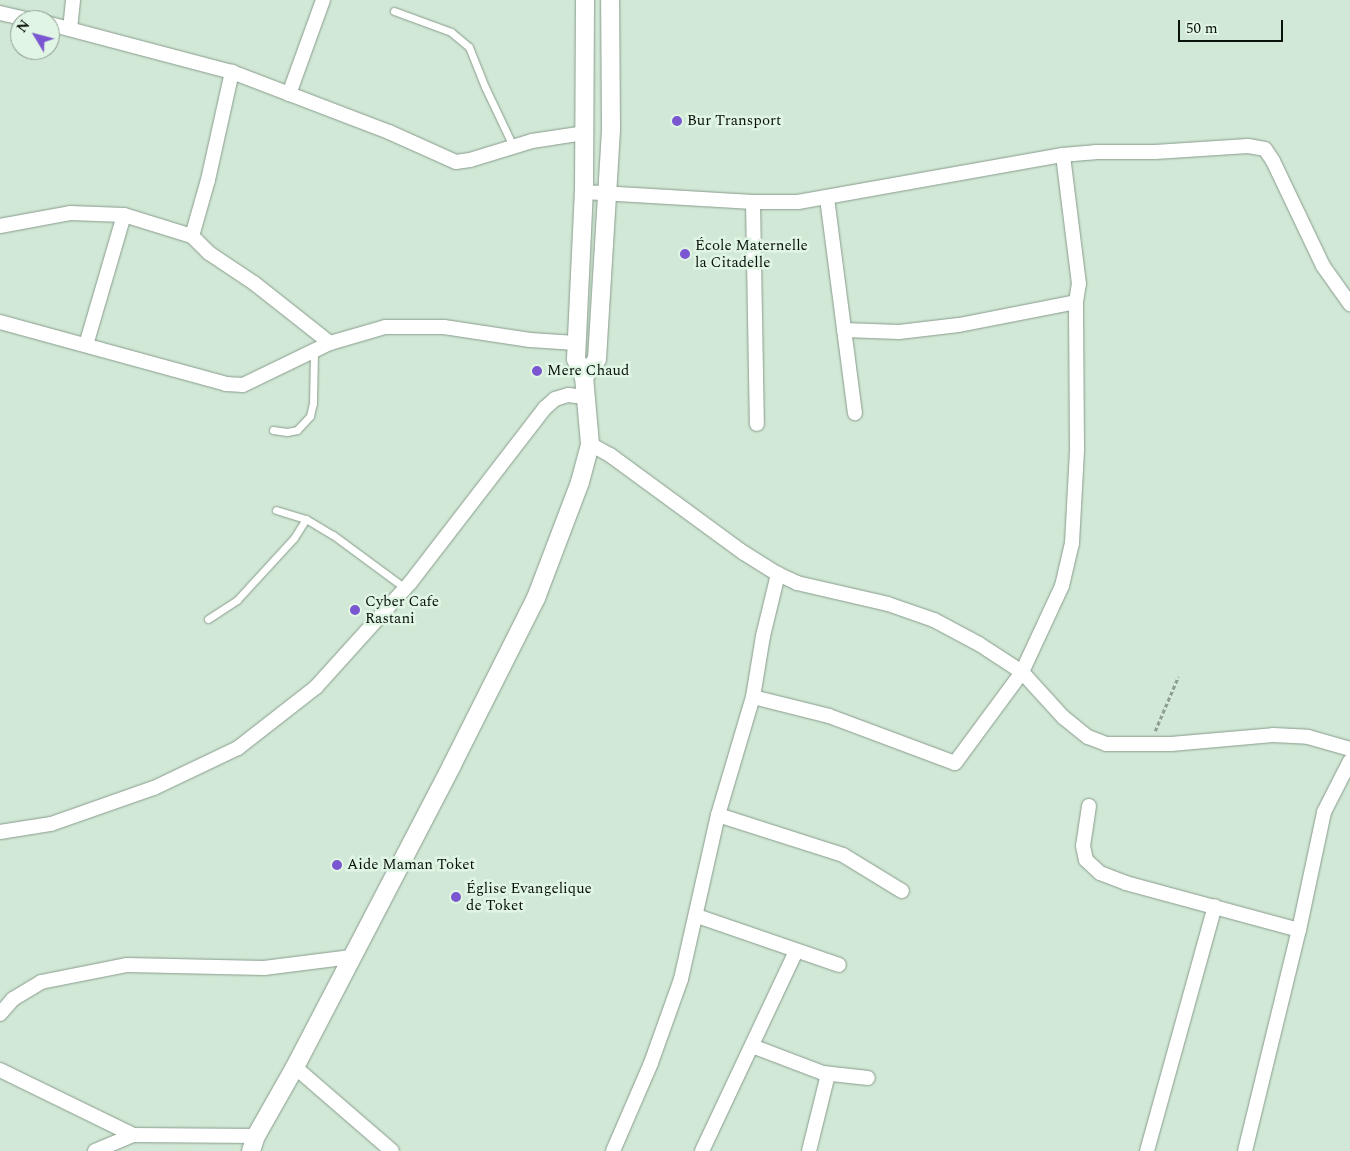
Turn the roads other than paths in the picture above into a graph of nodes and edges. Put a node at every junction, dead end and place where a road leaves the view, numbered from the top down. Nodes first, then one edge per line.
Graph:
1 (73, 0) edge
2 (323, 0) edge
3 (585, 0) edge
4 (610, 0) edge
5 (394, 11) dead end
6 (60, 26) edge
7 (70, 29) junction
8 (232, 72) junction
9 (289, 94) junction
10 (585, 133) junction
11 (513, 146) junction
12 (1063, 154) junction
13 (584, 192) junction
14 (606, 193) junction
15 (827, 198) junction
16 (752, 202) junction
17 (124, 215) junction
18 (0, 226) edge
19 (192, 236) junction
20 (1076, 302) junction
21 (1350, 304) edge
22 (0, 322) edge
23 (844, 330) junction
24 (330, 343) junction
25 (576, 343) junction
26 (86, 345) junction
27 (314, 350) junction
28 (584, 377) junction
29 (585, 397) junction
30 (855, 413) dead end
31 (757, 424) dead end
32 (273, 430) dead end
33 (590, 444) junction
34 (276, 510) dead end
35 (306, 519) junction
36 (778, 574) junction
37 (405, 588) junction
38 (208, 619) dead end
39 (1022, 672) junction
40 (753, 696) junction
41 (1350, 749) edge
42 (1350, 761) edge
43 (1089, 806) dead end
44 (718, 815) junction
45 (0, 832) edge
46 (902, 891) dead end
47 (1215, 906) junction
48 (697, 916) junction
49 (1299, 930) junction
50 (796, 951) junction
51 (351, 957) junction
52 (839, 965) dead end
53 (0, 1014) edge
54 (752, 1046) junction
55 (295, 1067) junction
56 (0, 1070) edge
57 (828, 1074) junction
58 (868, 1078) dead end
59 (133, 1135) junction
60 (253, 1143) edge
61 (95, 1151) edge
62 (392, 1151) edge
63 (612, 1151) edge
64 (702, 1151) edge
65 (809, 1151) edge
66 (1147, 1151) edge
67 (1245, 1151) edge

1 - 7 street
2 - 9 street
3 - 10 street
4 - 14 street
5 - 11 lane
6 - 7 street
7 - 8 street
8 - 9 street
8 - 19 street
9 - 11 street
10 - 11 street
10 - 13 street
12 - 15 street
12 - 20 street
12 - 21 street
13 - 14 street
13 - 25 street
14 - 16 street
14 - 28 street
15 - 16 street
15 - 23 street
16 - 31 street
17 - 18 street
17 - 19 street
17 - 26 street
19 - 24 street
20 - 23 street
20 - 39 street
22 - 26 street
23 - 30 street
24 - 25 street
24 - 27 street
25 - 28 street
26 - 27 street
27 - 32 lane
28 - 29 street
29 - 33 street
29 - 37 street
33 - 36 street
33 - 51 street
34 - 35 lane
35 - 37 lane
35 - 38 lane
36 - 39 street
36 - 40 street
37 - 45 street
39 - 40 street
39 - 41 street
40 - 44 street
42 - 49 street
43 - 47 street
44 - 46 street
44 - 48 street
47 - 49 street
47 - 66 street
48 - 50 street
48 - 63 street
49 - 67 street
50 - 52 street
50 - 54 street
51 - 53 street
51 - 55 street
54 - 57 street
54 - 64 street
55 - 60 street
55 - 62 street
56 - 59 street
57 - 58 street
57 - 65 street
59 - 60 street
59 - 61 street

